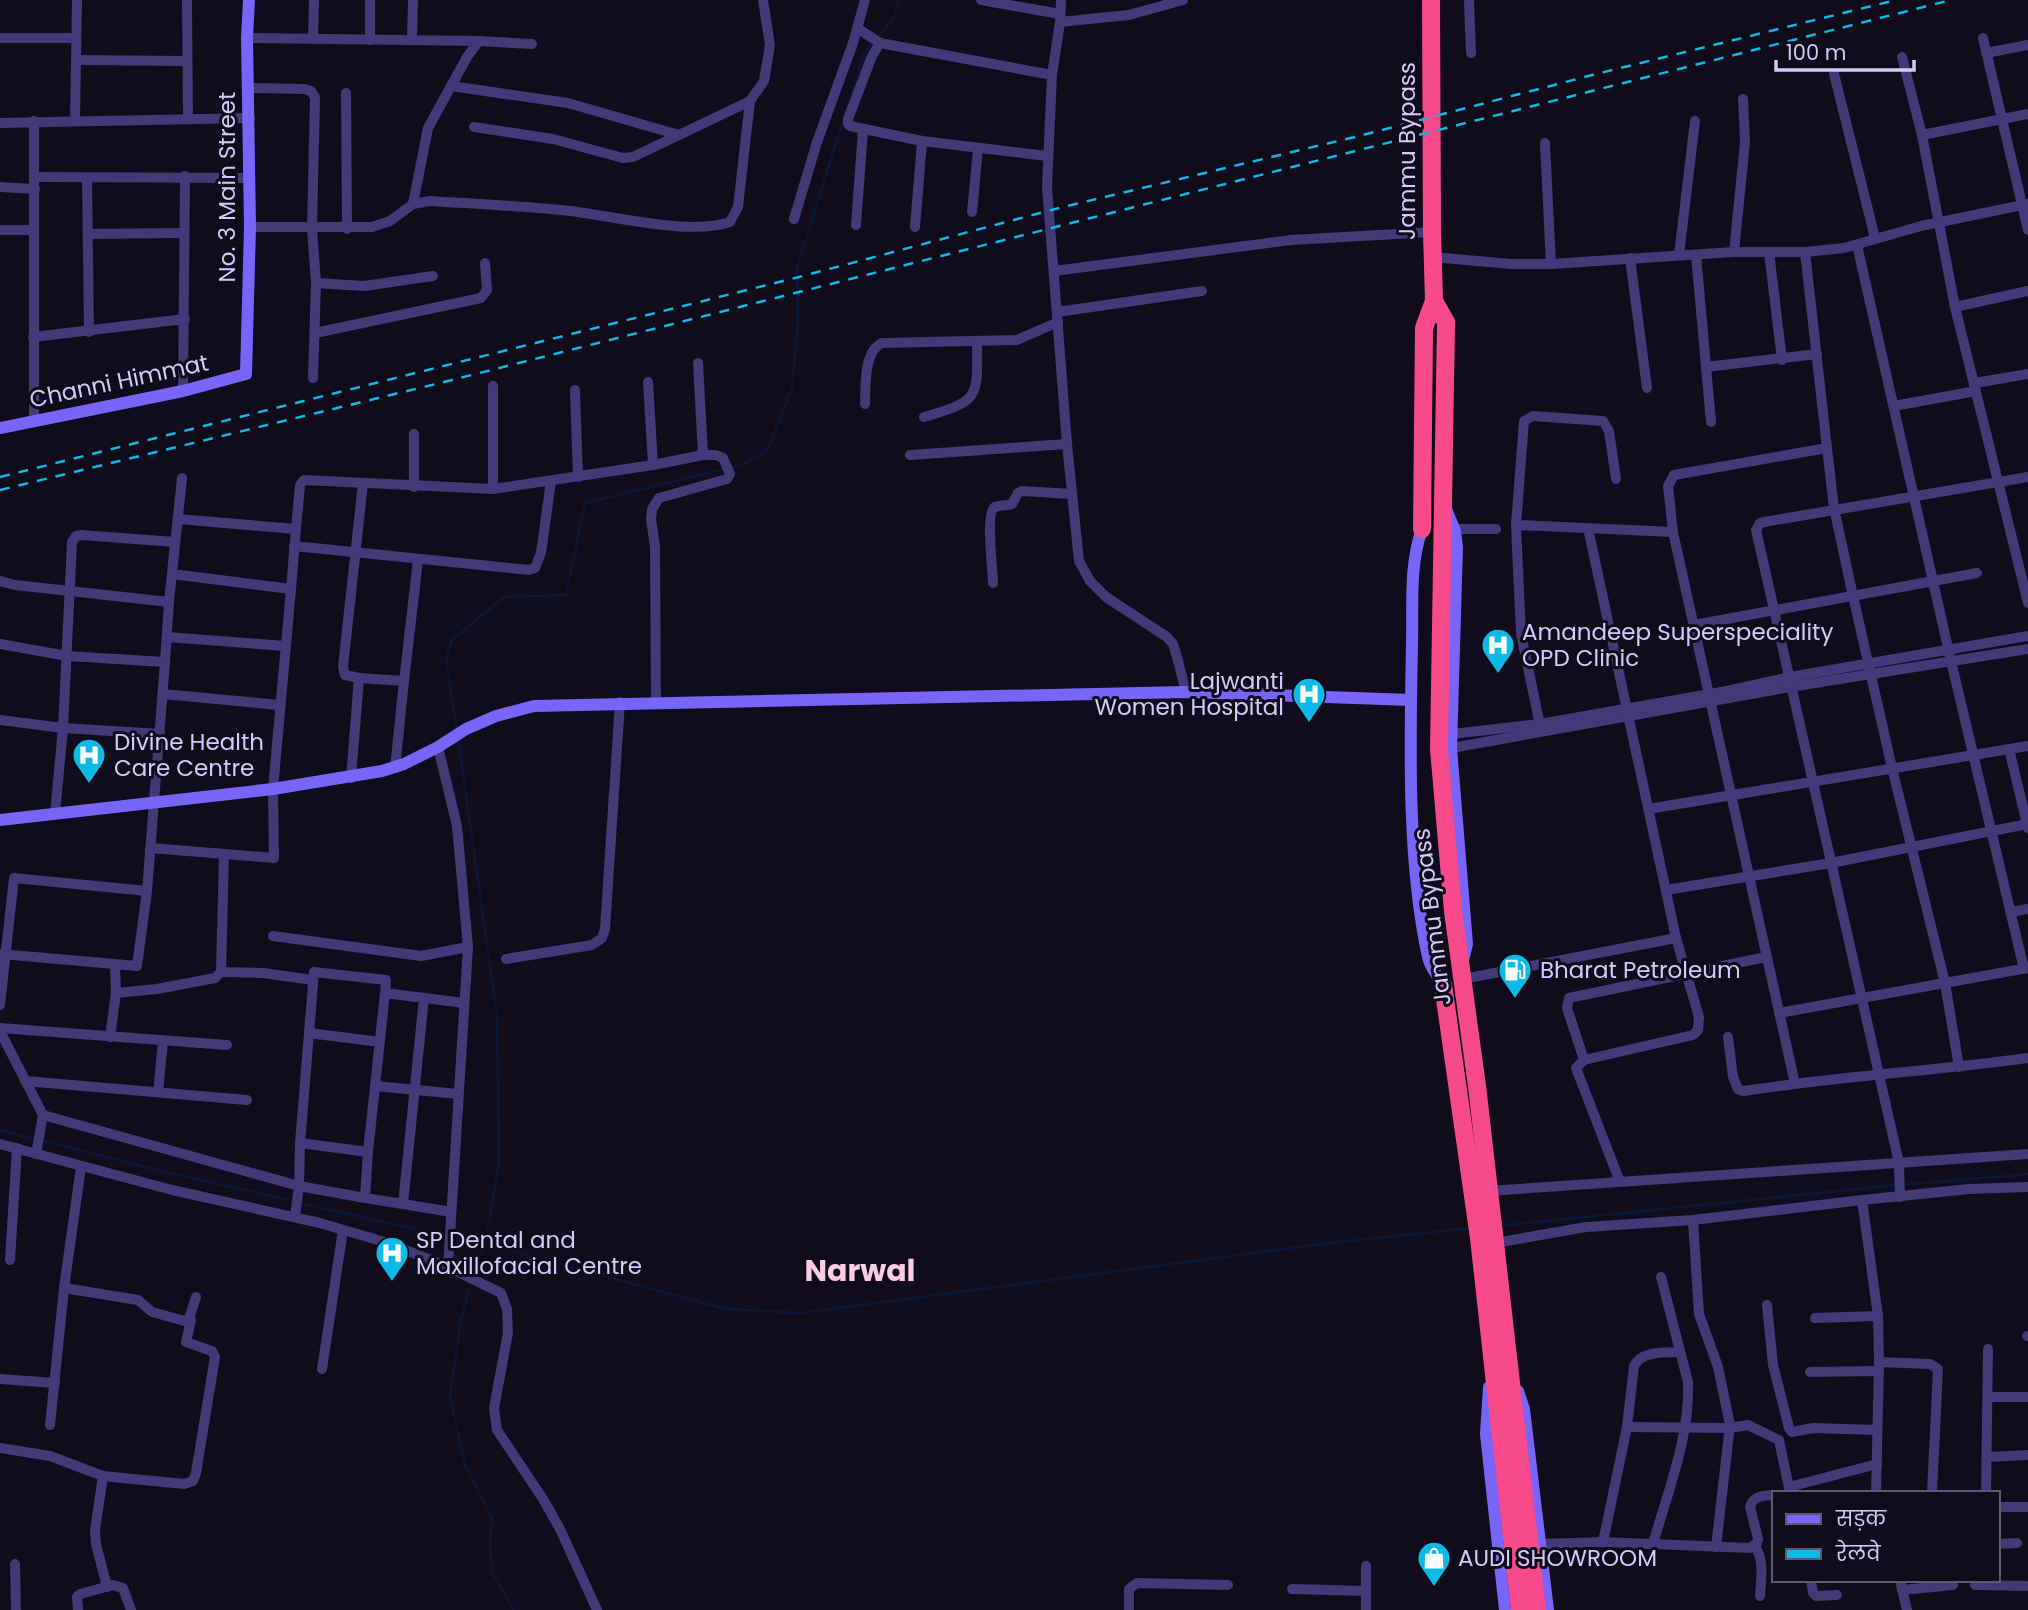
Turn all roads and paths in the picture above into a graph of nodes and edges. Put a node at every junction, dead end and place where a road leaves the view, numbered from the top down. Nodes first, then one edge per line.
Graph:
1 (77, 0) edge
2 (187, 0) edge
3 (249, 0) edge
4 (314, 0) edge
5 (370, 0) edge
6 (413, 0) edge
7 (763, 0) edge
8 (865, 0) edge
9 (981, 0) edge
10 (1061, 0) edge
11 (1183, 0) edge
12 (1432, 0) edge
13 (1469, 0) edge
14 (1060, 18) junction
15 (861, 31) junction
16 (0, 38) edge
17 (76, 38) junction
18 (247, 38) junction
19 (1983, 38) dead end
20 (313, 39) junction
21 (370, 40) junction
22 (412, 40) junction
23 (479, 41) junction
24 (879, 42) junction
25 (532, 44) dead end
26 (2028, 45) edge
27 (1471, 53) dead end
28 (1986, 53) junction
29 (1902, 57) dead end
30 (77, 60) junction
31 (186, 61) junction
32 (1834, 74) dead end
33 (1052, 75) junction
34 (451, 86) junction
35 (248, 88) junction
36 (346, 93) dead end
37 (1744, 99) dead end
38 (750, 100) junction
39 (2028, 114) edge
40 (188, 118) junction
41 (250, 118) junction
42 (2002, 119) junction
43 (75, 120) junction
44 (34, 121) junction
45 (1695, 121) dead end
46 (0, 123) edge
47 (474, 127) dead end
48 (863, 130) junction
49 (679, 135) junction
50 (1922, 135) junction
51 (922, 141) junction
52 (1545, 143) dead end
53 (978, 149) junction
54 (1047, 156) junction
55 (185, 176) junction
56 (35, 177) junction
57 (87, 178) junction
58 (250, 178) junction
59 (0, 187) edge
60 (35, 188) junction
61 (413, 204) junction
62 (2025, 205) edge
63 (972, 212) dead end
64 (794, 219) dead end
65 (1939, 223) junction
66 (856, 225) dead end
67 (250, 227) junction
68 (915, 227) dead end
69 (312, 228) junction
70 (347, 229) junction
71 (0, 230) edge
72 (33, 230) junction
73 (2028, 230) edge
74 (1432, 232) junction
75 (183, 233) junction
76 (88, 234) junction
77 (1875, 239) junction
78 (1857, 245) junction
79 (1734, 252) junction
80 (1769, 252) junction
81 (1805, 253) junction
82 (1679, 255) junction
83 (1696, 255) junction
84 (1432, 257) junction
85 (1630, 258) junction
86 (485, 263) dead end
87 (1551, 264) junction
88 (1054, 271) junction
89 (433, 276) dead end
90 (316, 283) junction
91 (2028, 291) edge
92 (1202, 292) dead end
93 (1434, 302) junction
94 (1955, 307) junction
95 (1057, 317) junction
96 (185, 319) junction
97 (89, 332) junction
98 (315, 333) junction
99 (33, 337) junction
100 (977, 342) junction
101 (1817, 354) junction
102 (1782, 360) junction
103 (698, 363) dead end
104 (1706, 367) junction
105 (246, 374) joint
106 (2028, 374) edge
107 (313, 378) dead end
108 (648, 382) dead end
109 (493, 386) dead end
110 (1975, 387) junction
111 (1647, 388) dead end
112 (575, 390) dead end
113 (183, 391) junction
114 (865, 404) dead end
115 (1894, 406) junction
116 (924, 417) dead end
117 (34, 420) junction
118 (1712, 422) dead end
119 (0, 428) edge
120 (414, 434) dead end
121 (1067, 444) junction
122 (1827, 448) junction
123 (703, 455) junction
124 (910, 455) dead end
125 (653, 466) junction
126 (578, 477) junction
127 (2028, 477) edge
128 (182, 478) dead end
129 (1616, 479) dead end
130 (551, 481) junction
131 (2000, 482) junction
132 (363, 483) junction
133 (414, 487) junction
134 (493, 489) junction
135 (1072, 494) junction
136 (1914, 498) junction
137 (1444, 505) junction
138 (1834, 508) junction
139 (178, 519) junction
140 (1517, 525) junction
141 (1588, 528) junction
142 (296, 529) junction
143 (1422, 529) joint
144 (1455, 529) junction
145 (1496, 529) dead end
146 (1673, 532) junction
147 (175, 542) junction
148 (294, 546) junction
149 (354, 553) junction
150 (418, 560) junction
151 (1977, 573) dead end
152 (172, 574) junction
153 (0, 581) edge
154 (1933, 582) junction
155 (993, 583) dead end
156 (290, 589) junction
157 (70, 591) junction
158 (1853, 596) junction
159 (169, 603) junction
160 (2028, 603) edge
161 (1774, 611) junction
162 (1694, 625) junction
163 (2028, 636) edge
164 (167, 637) junction
165 (0, 644) edge
166 (285, 646) junction
167 (2028, 649) edge
168 (67, 656) junction
169 (1950, 656) junction
170 (165, 662) junction
171 (1870, 669) junction
172 (359, 678) junction
173 (404, 681) junction
174 (1790, 682) junction
175 (1186, 692) junction
176 (163, 694) junction
177 (1711, 698) junction
178 (1411, 700) junction
179 (620, 702) junction
180 (656, 702) junction
181 (279, 705) junction
182 (1628, 713) junction
183 (0, 720) edge
184 (63, 728) junction
185 (1540, 728) junction
186 (160, 734) junction
187 (1448, 744) junction
188 (2028, 746) edge
189 (438, 747) junction
190 (2009, 749) junction
191 (1974, 755) junction
192 (395, 768) junction
193 (1892, 768) junction
194 (351, 778) junction
195 (1812, 782) junction
196 (273, 789) junction
197 (1731, 795) junction
198 (152, 802) junction
199 (1648, 809) junction
200 (55, 814) junction
201 (0, 820) edge
202 (2028, 826) edge
203 (1992, 832) junction
204 (150, 848) junction
205 (1911, 848) junction
206 (224, 854) junction
207 (1831, 863) junction
208 (1748, 876) junction
209 (0, 890) edge
210 (1666, 890) junction
211 (13, 891) junction
212 (147, 891) junction
213 (2028, 909) edge
214 (2011, 912) junction
215 (273, 936) dead end
216 (1676, 938) junction
217 (468, 947) junction
218 (3, 954) edge
219 (1766, 957) junction
220 (506, 959) dead end
221 (114, 964) junction
222 (2026, 968) edge
223 (221, 972) junction
224 (1686, 972) junction
225 (1462, 973) junction
226 (313, 979) junction
227 (1945, 983) junction
228 (1443, 985) joint
229 (116, 993) junction
230 (385, 993) junction
231 (424, 998) junction
232 (1860, 998) junction
233 (464, 1003) junction
234 (0, 1005) edge
235 (1779, 1013) junction
236 (0, 1030) edge
237 (309, 1033) junction
238 (110, 1037) junction
239 (1728, 1037) dead end
240 (163, 1041) junction
241 (380, 1042) junction
242 (227, 1045) dead end
243 (2028, 1058) edge
244 (1584, 1060) junction
245 (1959, 1068) junction
246 (1878, 1074) junction
247 (25, 1081) junction
248 (1795, 1084) junction
249 (375, 1086) junction
250 (414, 1090) junction
251 (158, 1092) junction
252 (458, 1094) junction
253 (247, 1100) dead end
254 (43, 1115) junction
255 (300, 1143) junction
256 (0, 1144) edge
257 (16, 1148) junction
258 (368, 1152) junction
259 (36, 1154) junction
260 (2028, 1154) edge
261 (1899, 1163) junction
262 (81, 1167) junction
263 (1620, 1182) junction
264 (2028, 1187) edge
265 (1482, 1193) junction
266 (1900, 1193) junction
267 (365, 1198) junction
268 (1862, 1200) junction
269 (297, 1201) junction
270 (403, 1204) junction
271 (451, 1212) junction
272 (1693, 1220) junction
273 (342, 1230) junction
274 (1489, 1239) junction
275 (9, 1260) dead end
276 (448, 1266) junction
277 (1661, 1277) dead end
278 (64, 1288) junction
279 (196, 1297) dead end
280 (1767, 1305) dead end
281 (1878, 1316) junction
282 (1815, 1318) dead end
283 (191, 1320) junction
284 (1988, 1349) dead end
285 (1680, 1352) junction
286 (1499, 1357) junction
287 (1879, 1367) junction
288 (322, 1368) dead end
289 (1810, 1372) dead end
290 (0, 1378) edge
291 (55, 1383) junction
292 (2028, 1396) edge
293 (1988, 1397) junction
294 (50, 1425) dead end
295 (1627, 1427) junction
296 (1685, 1428) junction
297 (1729, 1428) junction
298 (1877, 1430) junction
299 (0, 1448) edge
300 (2028, 1455) edge
301 (1987, 1457) junction
302 (1877, 1464) junction
303 (103, 1476) junction
304 (1790, 1490) edge
305 (1876, 1491) edge
306 (1932, 1491) edge
307 (1986, 1491) edge
308 (1772, 1495) edge
309 (2000, 1507) edge
310 (2028, 1507) edge
311 (1603, 1542) junction
312 (1541, 1544) junction
313 (1653, 1544) junction
314 (2000, 1544) edge
315 (2017, 1544) dead end
316 (1754, 1546) junction
317 (1716, 1547) junction
318 (15, 1564) dead end
319 (1366, 1566) dead end
320 (1811, 1582) edge
321 (1228, 1585) dead end
322 (1901, 1585) edge
323 (1953, 1585) dead end
324 (1975, 1585) dead end
325 (2028, 1586) edge
326 (107, 1587) junction
327 (1292, 1590) dead end
328 (1366, 1591) junction
329 (1837, 1595) dead end
330 (1760, 1596) dead end
331 (16, 1610) edge
332 (79, 1610) edge
333 (131, 1610) edge
334 (597, 1610) edge
335 (1129, 1610) edge
336 (1366, 1610) edge
337 (1505, 1610) edge
338 (1520, 1610) edge
339 (1537, 1610) edge
340 (1548, 1610) edge
341 (1907, 1610) edge

1 - 17 street
2 - 31 street
3 - 18 street, No. 3 Main Street
4 - 20 street
5 - 21 street
6 - 22 street
7 - 38 street
8 - 15 street
9 - 14 street
10 - 14 street
11 - 14 street
12 - 74 highway, Jammu Bypass
13 - 27 street
14 - 33 street
15 - 24 street
15 - 64 street
16 - 17 street
17 - 30 street
18 - 20 street
18 - 35 street, No. 3 Main Street
19 - 28 street
20 - 21 street
21 - 22 street
22 - 23 street
23 - 25 street
23 - 34 street
24 - 33 street
24 - 48 street
26 - 28 street
28 - 42 street
29 - 50 street
30 - 31 street
30 - 43 street
31 - 40 street
32 - 77 street
33 - 54 street
34 - 49 street
34 - 61 street
35 - 41 street, No. 3 Main Street
35 - 69 street
36 - 70 street
37 - 79 street
38 - 49 street
38 - 61 street
39 - 42 street
40 - 41 street
40 - 43 street
41 - 58 street, No. 3 Main Street
42 - 50 street
42 - 62 street
43 - 44 street
44 - 46 street
44 - 56 street
45 - 82 street
47 - 49 street
48 - 51 street
48 - 66 street
50 - 65 street
51 - 53 street
51 - 68 street
52 - 87 street
53 - 54 street
53 - 63 street
54 - 88 street
55 - 57 street
55 - 58 street
55 - 75 street
56 - 57 street
56 - 60 street
57 - 76 street
58 - 67 street, No. 3 Main Street
59 - 60 street
60 - 72 street
61 - 70 street
62 - 65 street
62 - 73 street
65 - 77 street
65 - 94 street
67 - 69 street
67 - 105 street, No. 3 Main Street
69 - 70 street
69 - 90 street
71 - 72 street
72 - 99 street
74 - 84 highway, Jammu Bypass
74 - 88 street
75 - 76 street
75 - 96 street
76 - 97 street
77 - 78 street
78 - 81 street
78 - 115 street
79 - 80 street
79 - 83 street
80 - 81 street
80 - 102 street
81 - 101 street
82 - 83 street
82 - 85 street
83 - 104 street
84 - 87 street
84 - 93 highway, Jammu Bypass
85 - 87 street
85 - 111 street
86 - 98 street
88 - 95 street
89 - 90 street
90 - 98 street
91 - 94 street
92 - 95 street
93 - 137 highway, Jammu Bypass
93 - 143 highway, Jammu Bypass
94 - 110 street
95 - 100 street
95 - 121 street
96 - 97 street
96 - 113 street
97 - 99 street
98 - 107 street
99 - 117 street
100 - 114 street
100 - 116 street
101 - 102 street
101 - 122 street
102 - 104 street
103 - 123 street
104 - 118 street
105 - 113 street, Channi Himmat
106 - 110 street
108 - 125 street
109 - 134 street
110 - 115 street
110 - 131 street
112 - 126 street
113 - 117 street, Channi Himmat
115 - 136 street
117 - 119 street, Channi Himmat
120 - 133 street
121 - 124 street
121 - 135 street
122 - 138 street
122 - 146 street
123 - 125 street
123 - 180 street
125 - 126 street
126 - 130 street
127 - 131 street
128 - 139 street
129 - 140 street
130 - 134 street
130 - 150 street
131 - 136 street
131 - 160 street
132 - 133 street
132 - 142 street
132 - 149 street
133 - 134 street
135 - 155 street
135 - 175 street
136 - 138 street
136 - 154 street
137 - 144 street
137 - 187 highway, Jammu Bypass
138 - 158 street
138 - 161 street
139 - 142 street
139 - 147 street
140 - 141 street
140 - 185 street
141 - 146 street
141 - 182 street
142 - 148 street
143 - 178 street
144 - 145 street
144 - 187 street
146 - 162 street
147 - 152 street
147 - 157 street
148 - 149 street
148 - 156 street
149 - 150 street
149 - 172 street
150 - 173 street
151 - 154 street
152 - 156 street
152 - 159 street
153 - 157 street
154 - 158 street
154 - 169 street
156 - 166 street
157 - 159 street
157 - 168 street
158 - 161 street
158 - 171 street
159 - 164 street
161 - 162 street
161 - 174 street
162 - 177 street
163 - 169 street
164 - 166 street
164 - 170 street
165 - 168 street
166 - 181 street
167 - 169 street
168 - 170 street
168 - 184 street
169 - 171 street
169 - 191 street
170 - 176 street
171 - 174 street
171 - 193 street
172 - 173 street
172 - 194 street
173 - 192 street
174 - 177 street
174 - 195 street
175 - 178 street
175 - 180 street
176 - 181 street
176 - 186 street
177 - 182 street
177 - 197 street
178 - 228 street
179 - 180 street
179 - 189 street
179 - 220 street
181 - 196 street
182 - 185 street
182 - 199 street
183 - 184 street
184 - 186 street
184 - 200 street
185 - 187 street
186 - 198 street
187 - 225 highway, Jammu Bypass
188 - 190 street
189 - 192 street
189 - 217 street
190 - 191 street
190 - 202 street
191 - 193 street
191 - 203 street
192 - 194 street
193 - 195 street
193 - 205 street
194 - 196 street
195 - 197 street
195 - 207 street
196 - 198 street
196 - 206 street
197 - 199 street
197 - 208 street
198 - 200 street
198 - 204 street
199 - 210 street
200 - 201 street
202 - 203 street
203 - 205 street
203 - 214 street
204 - 206 street
204 - 212 street
205 - 207 street
205 - 227 street
206 - 223 street
207 - 208 street
207 - 232 street
208 - 210 street
208 - 219 street
209 - 211 street
210 - 216 street
211 - 212 street
211 - 218 street
212 - 221 street
213 - 214 street
214 - 222 street
215 - 217 street
216 - 224 street
216 - 225 street
217 - 233 street
218 - 221 street
218 - 234 street
219 - 224 street
219 - 235 street
221 - 229 street
222 - 227 street
223 - 226 street
223 - 229 street
224 - 244 street
224 - 244 street
225 - 265 highway, Jammu Bypass
226 - 230 street
226 - 237 street
227 - 232 street
227 - 245 street
228 - 265 highway, Jammu Bypass
229 - 238 street
230 - 231 street
230 - 241 street
231 - 233 street
231 - 250 street
232 - 235 street
232 - 246 street
233 - 252 street
235 - 248 street
236 - 238 street
236 - 247 street
237 - 241 street
237 - 255 street
238 - 240 street
239 - 248 street
240 - 242 street
240 - 251 street
241 - 249 street
243 - 245 street
244 - 263 street
245 - 246 street
246 - 248 street
246 - 261 street
247 - 251 street
247 - 254 street
249 - 250 street
249 - 258 street
250 - 252 street
250 - 270 street
251 - 253 street
252 - 271 street
254 - 259 street
254 - 269 street
255 - 258 street
255 - 269 street
256 - 257 street
257 - 259 street
257 - 275 street
258 - 267 street
259 - 262 street
260 - 261 street
261 - 263 street
261 - 266 street
262 - 269 street
262 - 278 street
263 - 265 street
264 - 266 street
265 - 274 highway, Jammu Bypass
266 - 268 street
267 - 269 street
267 - 270 street
268 - 272 street
268 - 281 street
269 - 273 street
270 - 271 street
271 - 276 street
272 - 274 street
272 - 297 street
273 - 276 street
273 - 288 street
274 - 286 highway, Jammu Bypass
276 - 334 street
277 - 285 street
278 - 283 street
278 - 291 street
279 - 283 street
280 - 298 street
281 - 282 street
281 - 287 street
283 - 303 street
284 - 293 street
285 - 295 street
285 - 296 street
286 - 312 street
286 - 337 street
286 - 338 highway, Jammu Bypass
286 - 339 highway, Jammu Bypass
287 - 289 street
287 - 298 street
287 - 306 street
290 - 291 street
291 - 294 street
292 - 293 street
293 - 301 street
295 - 296 street
295 - 311 street
296 - 297 street
296 - 313 street
297 - 304 street
297 - 317 street
298 - 302 street
299 - 303 street
300 - 301 street
301 - 307 street
302 - 304 street
302 - 305 street
303 - 326 street
308 - 316 street
309 - 310 street
311 - 312 street
311 - 313 street
312 - 340 street
313 - 317 street
314 - 315 street
316 - 317 street
316 - 330 street
318 - 331 street
319 - 328 street
320 - 329 street
321 - 335 street
322 - 323 street
322 - 341 street
324 - 325 street
326 - 332 street
326 - 333 street
327 - 328 street
328 - 336 street

